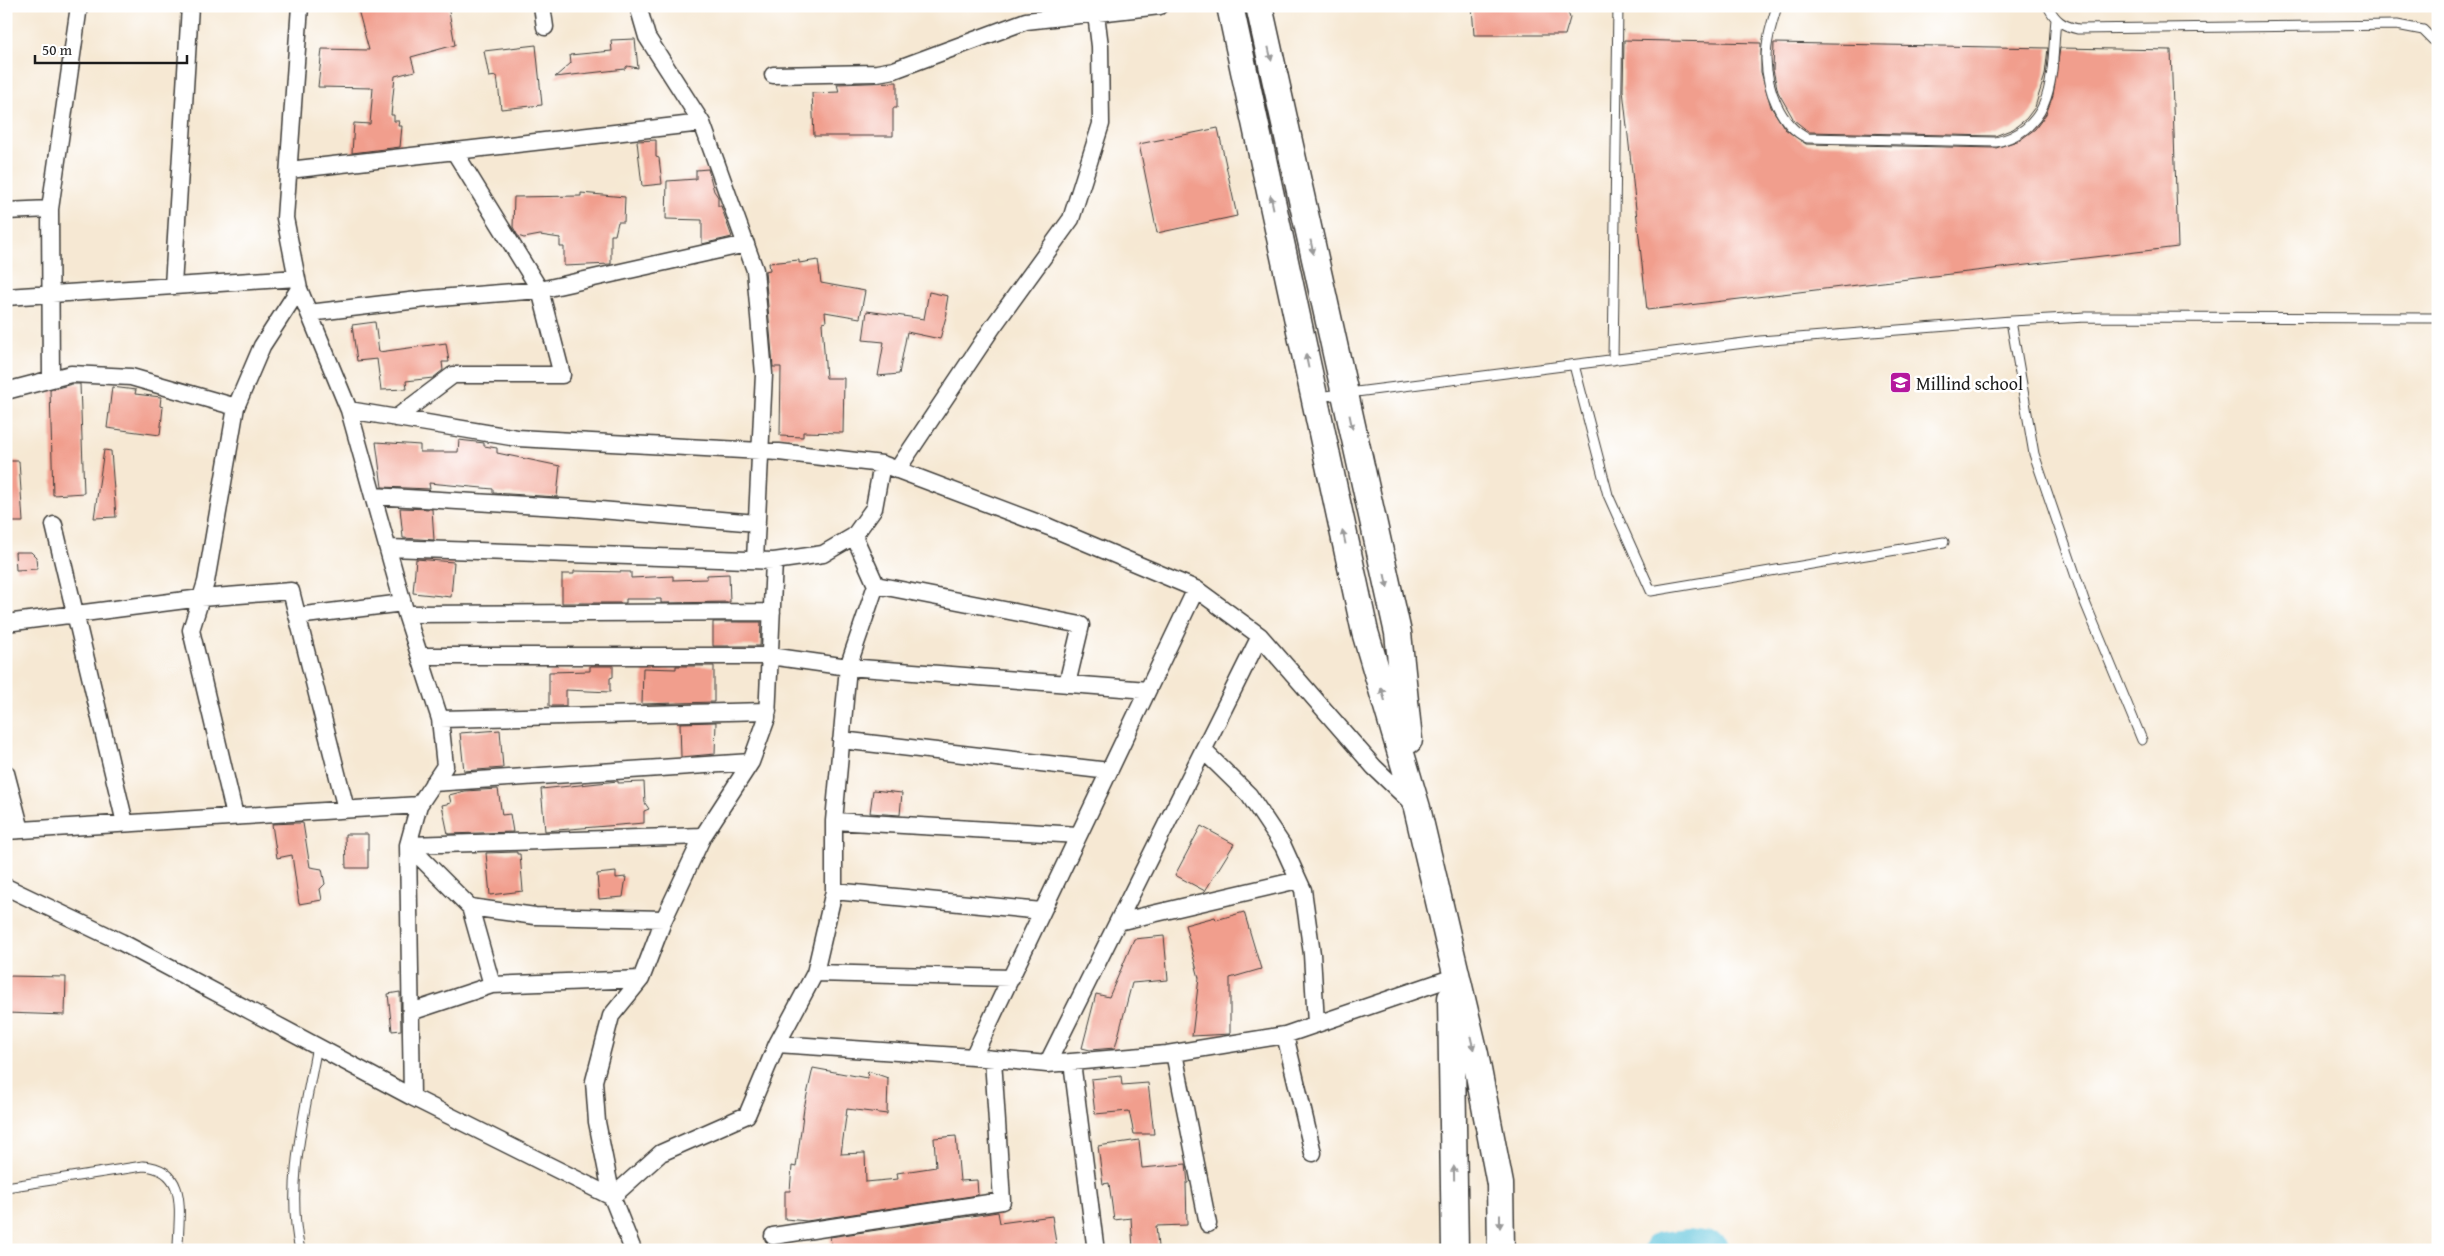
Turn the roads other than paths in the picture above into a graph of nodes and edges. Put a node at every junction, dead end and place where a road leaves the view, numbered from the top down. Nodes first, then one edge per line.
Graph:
1 (79, 6) edge
2 (190, 6) edge
3 (300, 6) edge
4 (542, 6) edge
5 (638, 6) edge
6 (1160, 6) edge
7 (1230, 6) edge
8 (1259, 6) edge
9 (1618, 6) edge
10 (1777, 6) edge
11 (2048, 6) edge
12 (1096, 10) edge
13 (1028, 13) edge
14 (2056, 19) junction
15 (545, 26) dead end
16 (2438, 45) edge
17 (772, 74) dead end
18 (702, 123) junction
19 (454, 151) junction
20 (288, 170) junction
21 (50, 209) junction
22 (6, 211) edge
23 (746, 244) junction
24 (298, 283) junction
25 (173, 286) junction
26 (540, 290) junction
27 (51, 294) junction
28 (6, 297) edge
29 (309, 313) junction
30 (2438, 318) edge
31 (2011, 321) junction
32 (1613, 360) junction
33 (1574, 365) junction
34 (51, 379) junction
35 (6, 391) edge
36 (1345, 393) junction
37 (1314, 397) junction
38 (236, 407) junction
39 (349, 410) junction
40 (396, 418) junction
41 (760, 451) junction
42 (889, 467) junction
43 (373, 496) junction
44 (757, 523) junction
45 (54, 525) dead end
46 (854, 536) junction
47 (1944, 542) dead end
48 (388, 548) junction
49 (755, 560) junction
50 (774, 560) junction
51 (876, 585) junction
52 (1196, 589) junction
53 (201, 598) junction
54 (405, 608) junction
55 (772, 612) junction
56 (76, 614) junction
57 (297, 616) junction
58 (6, 623) edge
59 (1260, 636) junction
60 (420, 656) junction
61 (770, 656) junction
62 (848, 667) junction
63 (1067, 684) junction
64 (1148, 690) junction
65 (768, 711) junction
66 (440, 719) junction
67 (841, 740) junction
68 (2142, 740) dead end
69 (1203, 750) junction
70 (751, 762) junction
71 (1109, 771) junction
72 (6, 773) edge
73 (433, 783) junction
74 (419, 805) junction
75 (1417, 808) junction
76 (346, 809) junction
77 (235, 816) junction
78 (834, 821) junction
79 (125, 823) junction
80 (14, 830) edge
81 (1078, 835) junction
82 (703, 836) junction
83 (408, 844) junction
84 (1298, 880) junction
85 (6, 887) edge
86 (834, 891) junction
87 (470, 908) junction
88 (1042, 912) junction
89 (664, 919) junction
90 (1118, 922) junction
91 (1449, 944) junction
92 (815, 973) junction
93 (1011, 978) junction
94 (1451, 978) junction
95 (641, 979) junction
96 (492, 985) junction
97 (411, 1012) junction
98 (1316, 1024) junction
99 (1285, 1035) junction
100 (777, 1044) junction
101 (316, 1046) junction
102 (1174, 1053) junction
103 (973, 1057) junction
104 (994, 1059) junction
105 (1072, 1062) junction
106 (1047, 1064) junction
107 (412, 1097) junction
108 (1313, 1153) dead end
109 (6, 1187) edge
110 (612, 1197) junction
111 (1208, 1224) dead end
112 (774, 1236) dead end
113 (1095, 1244) dead end
114 (178, 1250) edge
115 (300, 1250) edge
116 (633, 1250) edge
117 (1455, 1250) edge
118 (1501, 1250) edge

1 - 21 street
2 - 25 street
3 - 20 street
4 - 15 street
5 - 18 street
6 - 12 street
37 -> 7 main road
8 -> 36 main road
9 - 32 lane
10 - 14 lane
11 - 14 lane
12 - 13 street
12 - 42 street
13 - 17 street
14 - 16 lane
18 - 19 street
18 - 23 street
19 - 20 street
19 - 26 street
20 - 24 street
21 - 22 street
21 - 27 street
23 - 26 street
23 - 41 street
24 - 25 street
24 - 29 street
24 - 38 street
25 - 27 street
26 - 29 street
26 - 40 street
27 - 28 street
27 - 34 street
29 - 39 street
30 - 31 lane
31 - 32 lane
31 - 68 lane
32 - 33 lane
33 - 36 lane
33 - 47 lane
34 - 35 street
34 - 38 street
36 - 37 lane
36 -> 75 main road
75 -> 37 main road
38 - 53 street
39 - 40 street
39 - 43 street
40 - 41 street
41 - 42 street
41 - 44 street
42 - 46 street
42 - 52 street
43 - 44 street
43 - 48 street
44 - 49 street
45 - 56 street
46 - 50 street
46 - 51 street
48 - 49 street
48 - 54 street
49 - 50 street
50 - 55 street
51 - 62 street
51 - 63 street
52 - 59 street
52 - 64 street
53 - 56 street
53 - 57 street
53 - 77 street
54 - 55 street
54 - 57 street
54 - 60 street
55 - 61 street
56 - 58 street
56 - 79 street
57 - 76 street
59 - 69 street
59 - 75 street
60 - 61 street
60 - 66 street
61 - 62 street
61 - 65 street
62 - 63 street
62 - 67 street
63 - 64 street
64 - 71 street
65 - 66 street
65 - 70 street
66 - 73 street
67 - 71 street
67 - 78 street
69 - 84 street
69 - 90 street
70 - 73 street
70 - 82 street
71 - 81 street
72 - 80 street
73 - 74 street
74 - 76 street
74 - 83 street
75 - 91 main road
76 - 77 street
77 - 79 street
78 - 81 street
78 - 86 street
79 - 80 street
81 - 88 street
82 - 83 street
82 - 89 street
83 - 87 street
83 - 97 street
84 - 90 street
84 - 98 street
85 - 101 street
86 - 88 street
86 - 92 street
87 - 89 street
87 - 96 street
88 - 93 street
89 - 95 street
90 - 106 street
91 - 94 main road
91 -> 118 main road
92 - 93 street
92 - 100 street
93 - 103 street
94 - 98 street
117 -> 94 main road
95 - 96 street
95 - 110 street
96 - 97 street
97 - 107 street
98 - 99 street
99 - 102 street
99 - 108 street
100 - 103 street
100 - 110 street
101 - 107 street
101 - 115 lane
102 - 105 street
102 - 111 street
103 - 104 street
104 - 106 street
104 - 112 street
105 - 106 street
105 - 113 street
107 - 110 street
109 - 114 lane
110 - 116 street

